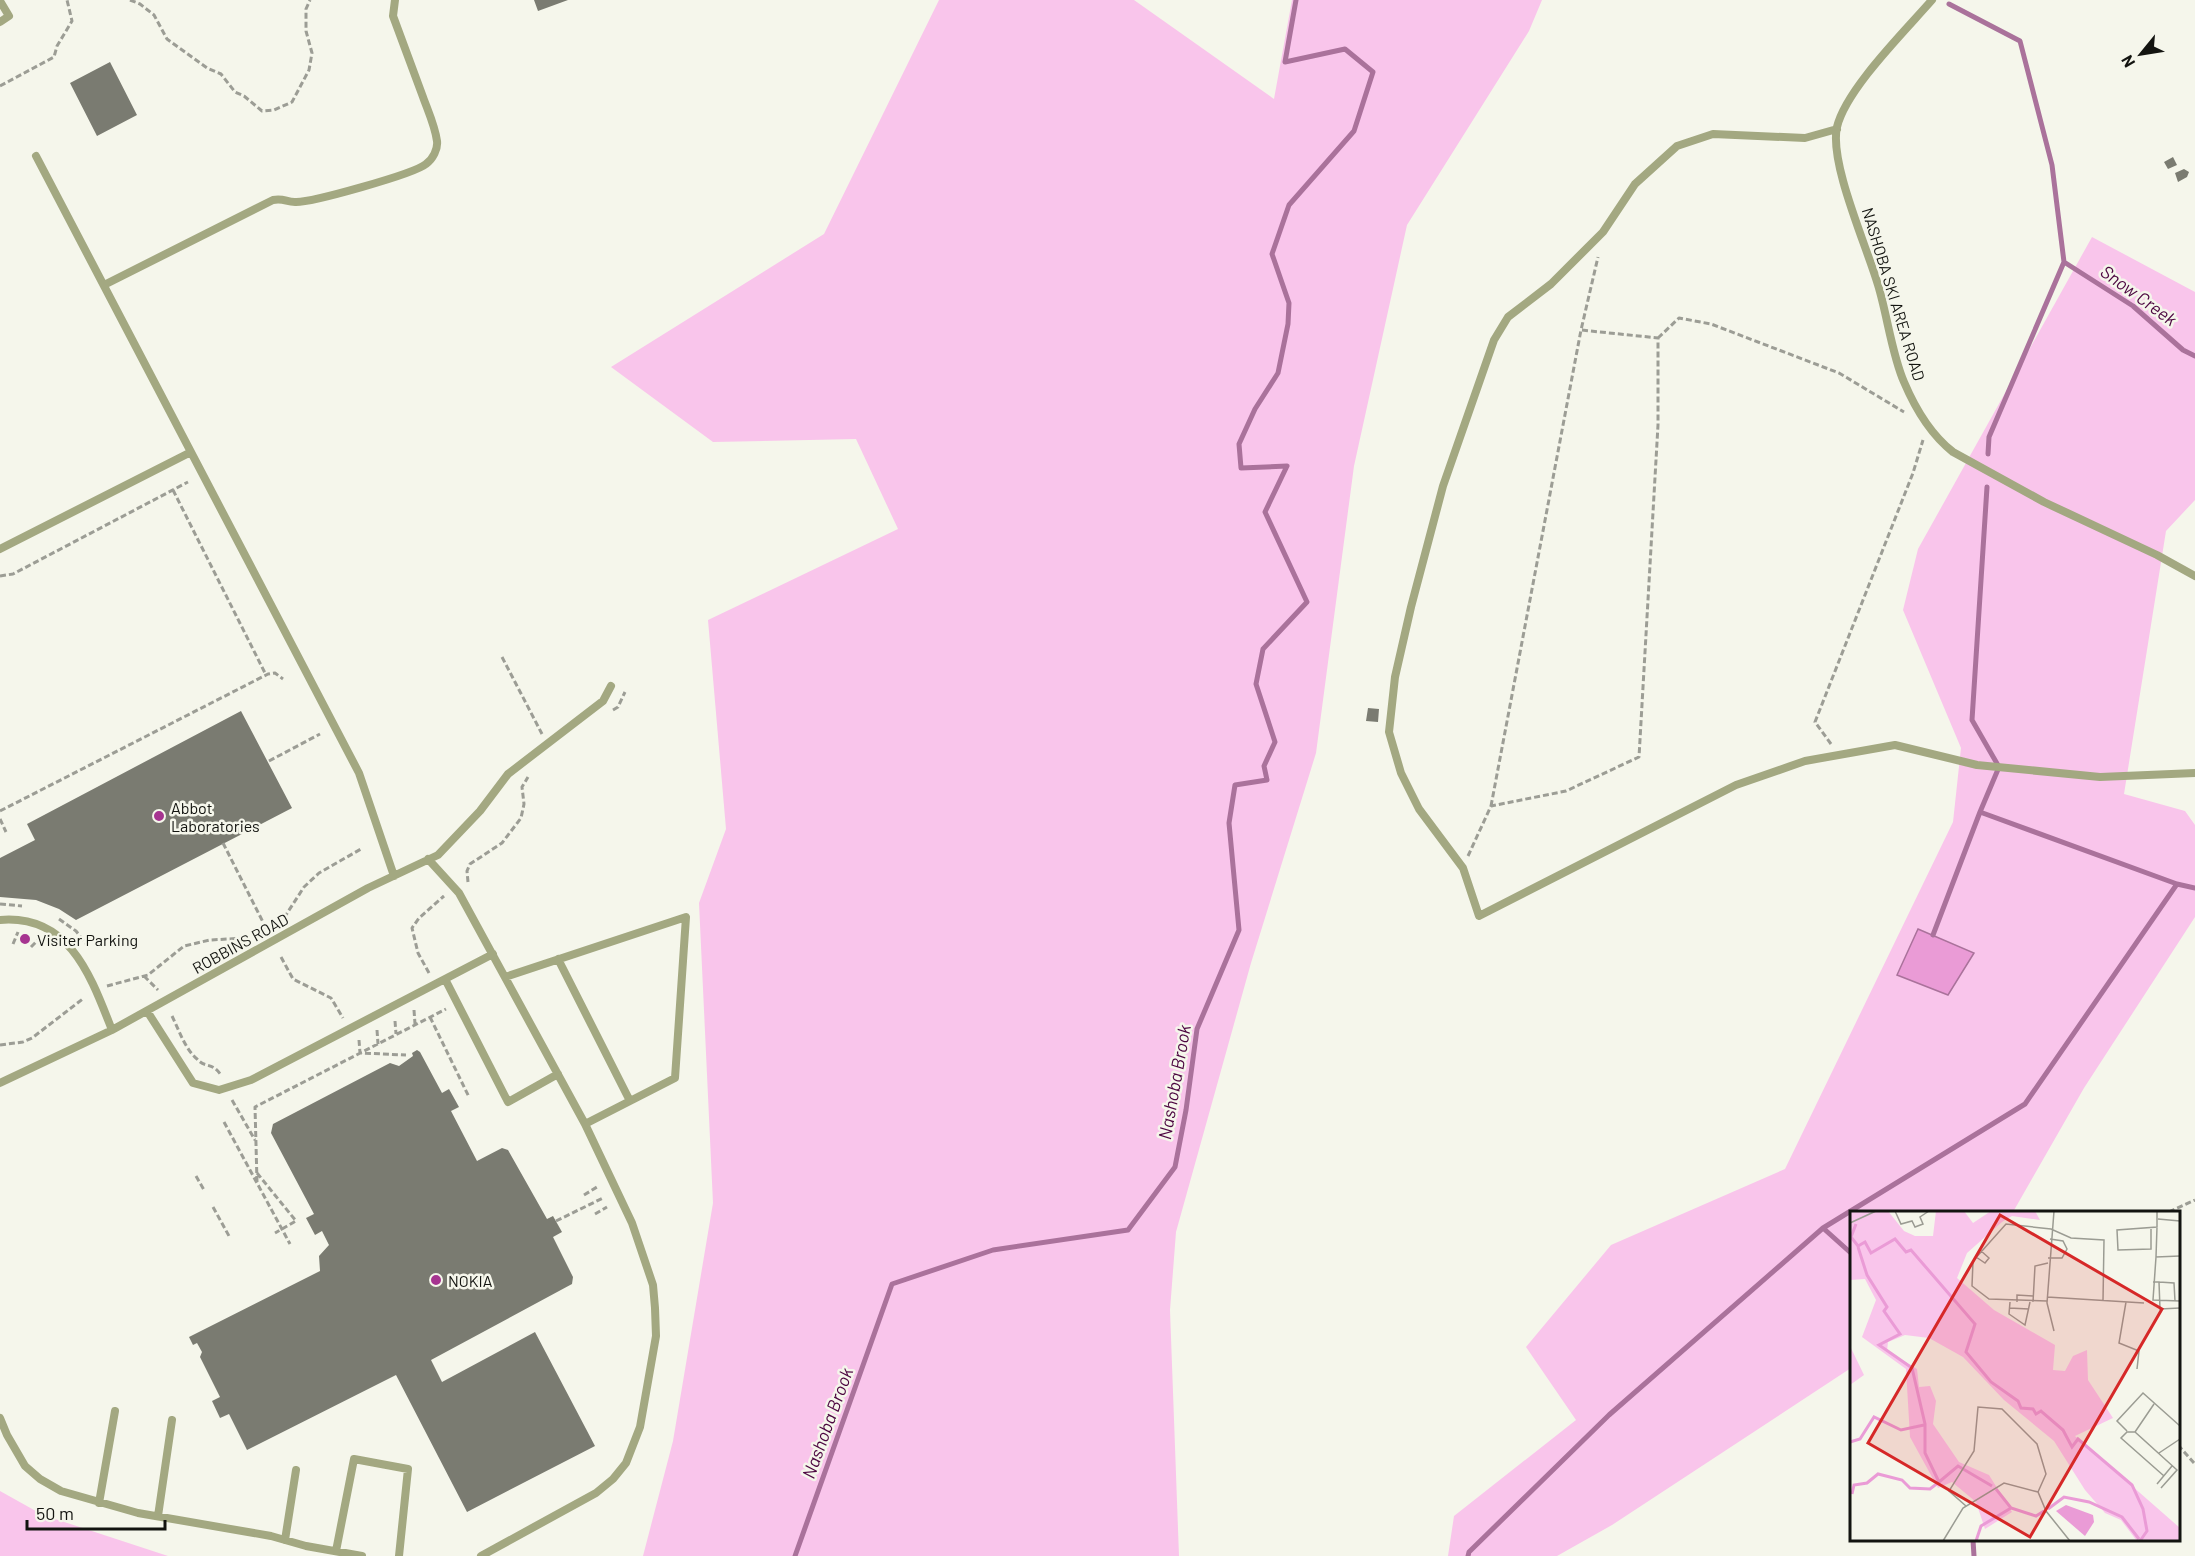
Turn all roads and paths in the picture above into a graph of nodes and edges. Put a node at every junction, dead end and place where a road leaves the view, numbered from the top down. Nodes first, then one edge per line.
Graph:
1 (67, 0) edge
2 (130, 0) edge
3 (310, 0) edge
4 (395, 0) edge
5 (1932, 0) edge
6 (0, 2) edge
7 (0, 22) edge
8 (0, 86) edge
9 (1837, 129) junction
10 (36, 156) dead end
11 (1604, 231) junction
12 (104, 285) junction
13 (1581, 330) junction
14 (1658, 338) junction
15 (1928, 426) junction
16 (190, 452) junction
17 (188, 482) dead end
18 (173, 490) junction
19 (0, 549) edge
20 (0, 576) edge
21 (2195, 576) edge
22 (502, 657) dead end
23 (266, 675) junction
24 (283, 679) dead end
25 (611, 686) dead end
26 (625, 692) dead end
27 (609, 714) dead end
28 (320, 734) dead end
29 (543, 735) dead end
30 (1840, 755) junction
31 (269, 760) dead end
32 (533, 773) dead end
33 (2195, 773) edge
34 (1491, 806) junction
35 (0, 812) edge
36 (0, 819) edge
37 (6, 831) dead end
38 (224, 843) dead end
39 (361, 849) dead end
40 (429, 859) junction
41 (1463, 868) junction
42 (394, 876) junction
43 (468, 884) dead end
44 (444, 896) dead end
45 (0, 920) edge
46 (279, 923) dead end
47 (273, 926) dead end
48 (20, 928) dead end
49 (267, 930) junction
50 (261, 933) dead end
51 (42, 936) dead end
52 (254, 936) dead end
53 (14, 944) dead end
54 (31, 947) dead end
55 (493, 954) junction
56 (281, 957) dead end
57 (558, 959) junction
58 (429, 973) dead end
59 (144, 976) junction
60 (506, 977) junction
61 (445, 979) junction
62 (105, 987) dead end
63 (160, 991) dead end
64 (88, 995) dead end
65 (414, 1006) dead end
66 (448, 1008) dead end
67 (147, 1011) junction
68 (171, 1016) dead end
69 (394, 1016) dead end
70 (430, 1017) junction
71 (343, 1018) dead end
72 (416, 1024) junction
73 (377, 1025) dead end
74 (112, 1030) junction
75 (396, 1034) junction
76 (358, 1035) dead end
77 (378, 1044) junction
78 (0, 1045) edge
79 (360, 1053) junction
80 (406, 1055) dead end
81 (558, 1074) junction
82 (222, 1077) dead end
83 (0, 1083) edge
84 (470, 1097) dead end
85 (232, 1100) dead end
86 (630, 1101) junction
87 (224, 1122) dead end
88 (585, 1124) junction
89 (256, 1142) junction
90 (256, 1173) junction
91 (196, 1176) dead end
92 (257, 1182) junction
93 (597, 1188) dead end
94 (204, 1190) dead end
95 (584, 1195) dead end
96 (603, 1198) dead end
97 (2195, 1200) edge
98 (213, 1207) dead end
99 (607, 1208) dead end
100 (2171, 1211) edge
101 (595, 1214) dead end
102 (556, 1221) dead end
103 (282, 1229) junction
104 (275, 1233) dead end
105 (229, 1236) dead end
106 (290, 1244) dead end
107 (115, 1411) dead end
108 (0, 1418) edge
109 (172, 1420) dead end
110 (2180, 1447) edge
111 (2195, 1464) edge
112 (296, 1470) dead end
113 (99, 1503) junction
114 (158, 1516) junction
115 (285, 1540) junction
116 (336, 1551) junction
117 (362, 1556) edge
118 (399, 1556) edge
119 (481, 1556) edge

1 - 8 path
2 - 3 path
4 - 12 lane
5 - 9 lane, NASHOBA SKI AREA ROAD
6 - 7 lane
9 - 11 lane
9 - 15 lane, NASHOBA SKI AREA ROAD
10 - 12 lane
11 - 13 path
11 - 41 lane
12 - 16 lane
13 - 14 path
13 - 34 path
14 - 15 path
14 - 34 path
15 - 21 lane, NASHOBA SKI AREA ROAD
15 - 30 path
16 - 19 lane
16 - 42 lane
17 - 18 path
18 - 20 path
18 - 23 path
22 - 29 path
23 - 24 path
23 - 35 path
25 - 40 lane, ROBBINS ROAD
26 - 27 path
28 - 31 path
30 - 33 lane
30 - 41 lane
32 - 43 path
34 - 41 path
36 - 37 path
38 - 49 path
39 - 46 path
40 - 42 lane, ROBBINS ROAD
40 - 55 lane
42 - 67 lane, ROBBINS ROAD
44 - 58 path
45 - 74 lane
47 - 49 path
48 - 53 path
49 - 50 path
51 - 54 path
52 - 59 path
55 - 60 lane
55 - 61 lane
56 - 71 path
57 - 60 lane
57 - 86 lane
57 - 86 lane
59 - 62 path
59 - 63 path
60 - 81 lane
61 - 67 lane
61 - 81 lane
64 - 78 path
65 - 72 path
66 - 70 path
67 - 74 lane, ROBBINS ROAD
68 - 82 path
69 - 75 path
70 - 72 path
70 - 84 path
72 - 75 path
73 - 77 path
74 - 83 lane, ROBBINS ROAD
75 - 77 path
76 - 79 path
77 - 79 path
79 - 80 path
79 - 89 path
81 - 88 lane
85 - 89 path
86 - 88 lane
87 - 92 path
88 - 119 lane
89 - 90 path
90 - 92 path
90 - 103 path
91 - 94 path
92 - 103 path
93 - 95 path
96 - 102 path
97 - 100 path
98 - 105 path
99 - 101 path
103 - 104 path
103 - 106 path
107 - 113 lane
108 - 113 lane
109 - 114 lane
110 - 111 path
112 - 115 lane
113 - 114 lane
114 - 115 lane
115 - 116 lane
116 - 117 lane
116 - 118 lane

